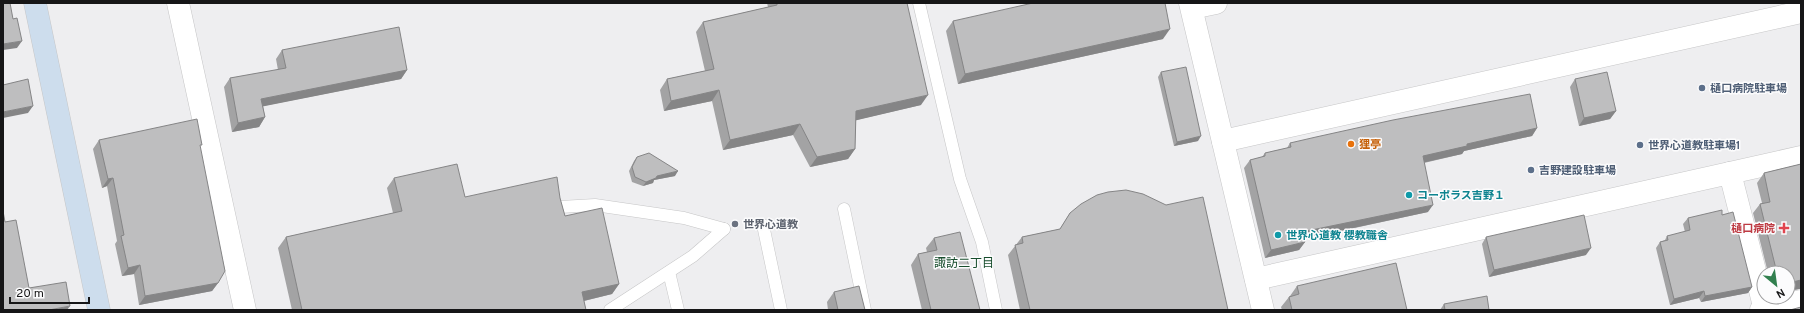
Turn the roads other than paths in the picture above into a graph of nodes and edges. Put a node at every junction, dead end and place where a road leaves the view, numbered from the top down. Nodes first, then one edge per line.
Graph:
1 (36, 3) edge
2 (178, 3) edge
3 (919, 3) edge
4 (1216, 3) edge
5 (1191, 6) edge
6 (1801, 12) edge
7 (1223, 141) junction
8 (1801, 157) edge
9 (1730, 173) junction
10 (560, 207) edge
11 (844, 209) dead end
12 (763, 225) dead end
13 (669, 272) junction
14 (1256, 279) junction
15 (1801, 301) edge
16 (99, 310) edge
17 (246, 310) edge
18 (610, 310) edge
19 (678, 310) edge
20 (781, 310) edge
21 (865, 310) edge
22 (996, 310) edge
23 (1263, 310) edge
24 (1763, 310) edge

1 - 16 street
2 - 17 street
3 - 22 lane
4 - 5 street
5 - 7 street
6 - 7 street
7 - 14 street
8 - 9 street
9 - 14 street
9 - 24 street
10 - 13 lane
11 - 21 lane
12 - 20 lane
13 - 18 lane
13 - 19 lane
14 - 23 street
15 - 24 street

